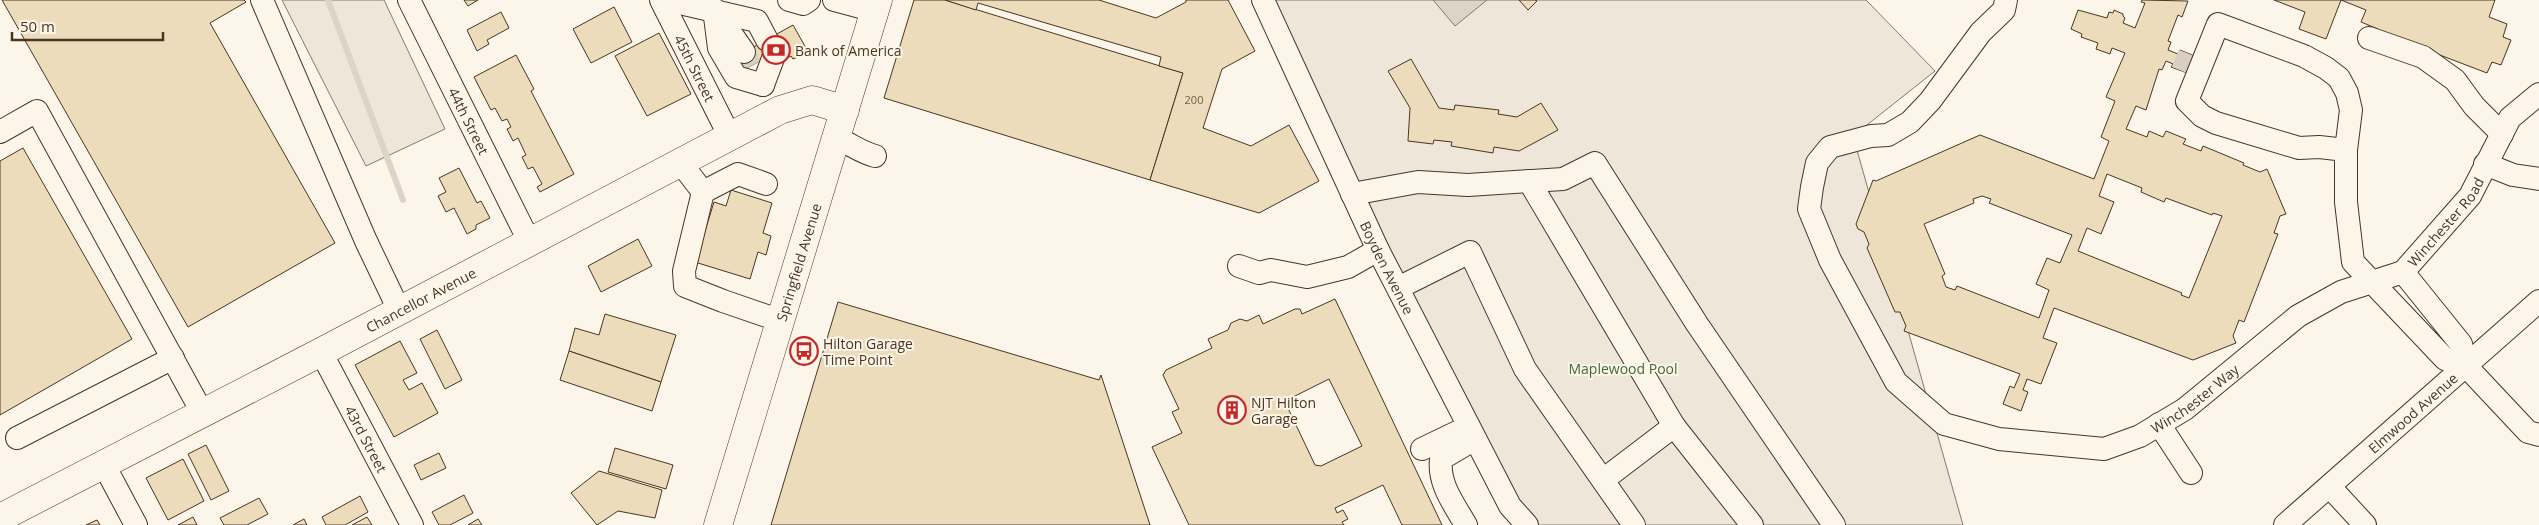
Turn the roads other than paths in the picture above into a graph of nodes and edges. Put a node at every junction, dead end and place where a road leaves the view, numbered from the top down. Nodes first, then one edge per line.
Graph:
1 (262, 0) edge
2 (409, 0) edge
3 (661, 0) edge
4 (667, 0) edge
5 (789, 0) edge
6 (808, 0) edge
7 (834, 0) edge
8 (1263, 0) edge
9 (2006, 0) edge
10 (877, 6) edge
11 (714, 10) junction
12 (2215, 32) junction
13 (2369, 38) dead end
14 (763, 85) junction
15 (2539, 94) edge
16 (2188, 101) junction
17 (780, 110) junction
18 (845, 110) junction
19 (0, 132) edge
20 (2502, 134) junction
21 (730, 136) junction
22 (844, 141) junction
23 (876, 150) dead end
24 (2346, 150) junction
25 (680, 162) junction
26 (2485, 164) junction
27 (2539, 179) edge
28 (1529, 182) junction
29 (766, 184) dead end
30 (703, 192) junction
31 (1352, 194) junction
32 (529, 241) junction
33 (1378, 250) junction
34 (1241, 260) dead end
35 (2403, 272) junction
36 (2372, 280) junction
37 (1398, 288) junction
38 (2539, 301) edge
39 (399, 310) junction
40 (781, 321) junction
41 (321, 352) junction
42 (173, 358) junction
43 (2466, 366) junction
44 (203, 414) junction
45 (2160, 424) junction
46 (1674, 426) junction
47 (1472, 433) junction
48 (2539, 435) edge
49 (17, 438) dead end
50 (1422, 450) dead end
51 (104, 465) junction
52 (2191, 473) dead end
53 (1602, 480) junction
54 (2330, 487) junction
55 (0, 518) edge
56 (136, 525) edge
57 (412, 525) edge
58 (718, 525) edge
59 (1466, 525) edge
60 (1527, 525) edge
61 (1634, 525) edge
62 (1752, 525) edge
63 (1834, 525) edge
64 (2285, 525) edge
65 (2365, 525) edge

1 - 39 street
2 - 32 street, 44th Street
3 - 21 street, 45th Street
4 - 11 street
5 - 6 street
7 - 10 street
8 - 31 street, Boyden Avenue
9 - 45 street, Winchester Way
10 - 18 main road, Springfield Avenue
11 - 14 street
11 - 14 street
11 - 14 street
12 - 16 street
12 - 16 street
12 - 24 street
13 - 20 street
14 - 17 street
15 - 20 street, Winchester Road
16 - 24 street
17 - 18 main road, Chancellor Avenue
17 - 21 main road, Chancellor Avenue
18 - 22 main road, Springfield Avenue
19 - 42 street
20 - 26 street, Winchester Road
21 - 25 main road, Chancellor Avenue
22 - 23 street
22 - 40 main road, Springfield Avenue
24 - 36 street
25 - 30 street
25 - 32 main road, Chancellor Avenue
26 - 27 street
26 - 35 street, Winchester Road
28 - 31 street
28 - 46 street
28 - 63 street
29 - 30 street
30 - 40 street
31 - 33 street, Boyden Avenue
32 - 39 main road, Chancellor Avenue
33 - 34 street
33 - 37 street, Boyden Avenue
35 - 36 street, Winchester Way
35 - 43 street, Winchester Road
36 - 43 street
36 - 45 street, Winchester Way
37 - 47 street, Boyden Avenue
37 - 53 street
38 - 43 street, Elmwood Avenue
39 - 41 main road, Chancellor Avenue
40 - 58 main road, Springfield Avenue
41 - 44 main road, Chancellor Avenue
41 - 57 street, 43rd Street
42 - 44 street
42 - 49 street
43 - 48 street
43 - 54 street, Elmwood Avenue
44 - 51 main road, Chancellor Avenue
45 - 52 street
46 - 53 street
46 - 62 street
47 - 50 street
47 - 59 street
47 - 60 street, Boyden Avenue
51 - 55 main road, Chancellor Avenue
51 - 56 street
53 - 61 street
54 - 64 street, Elmwood Avenue
54 - 65 street

